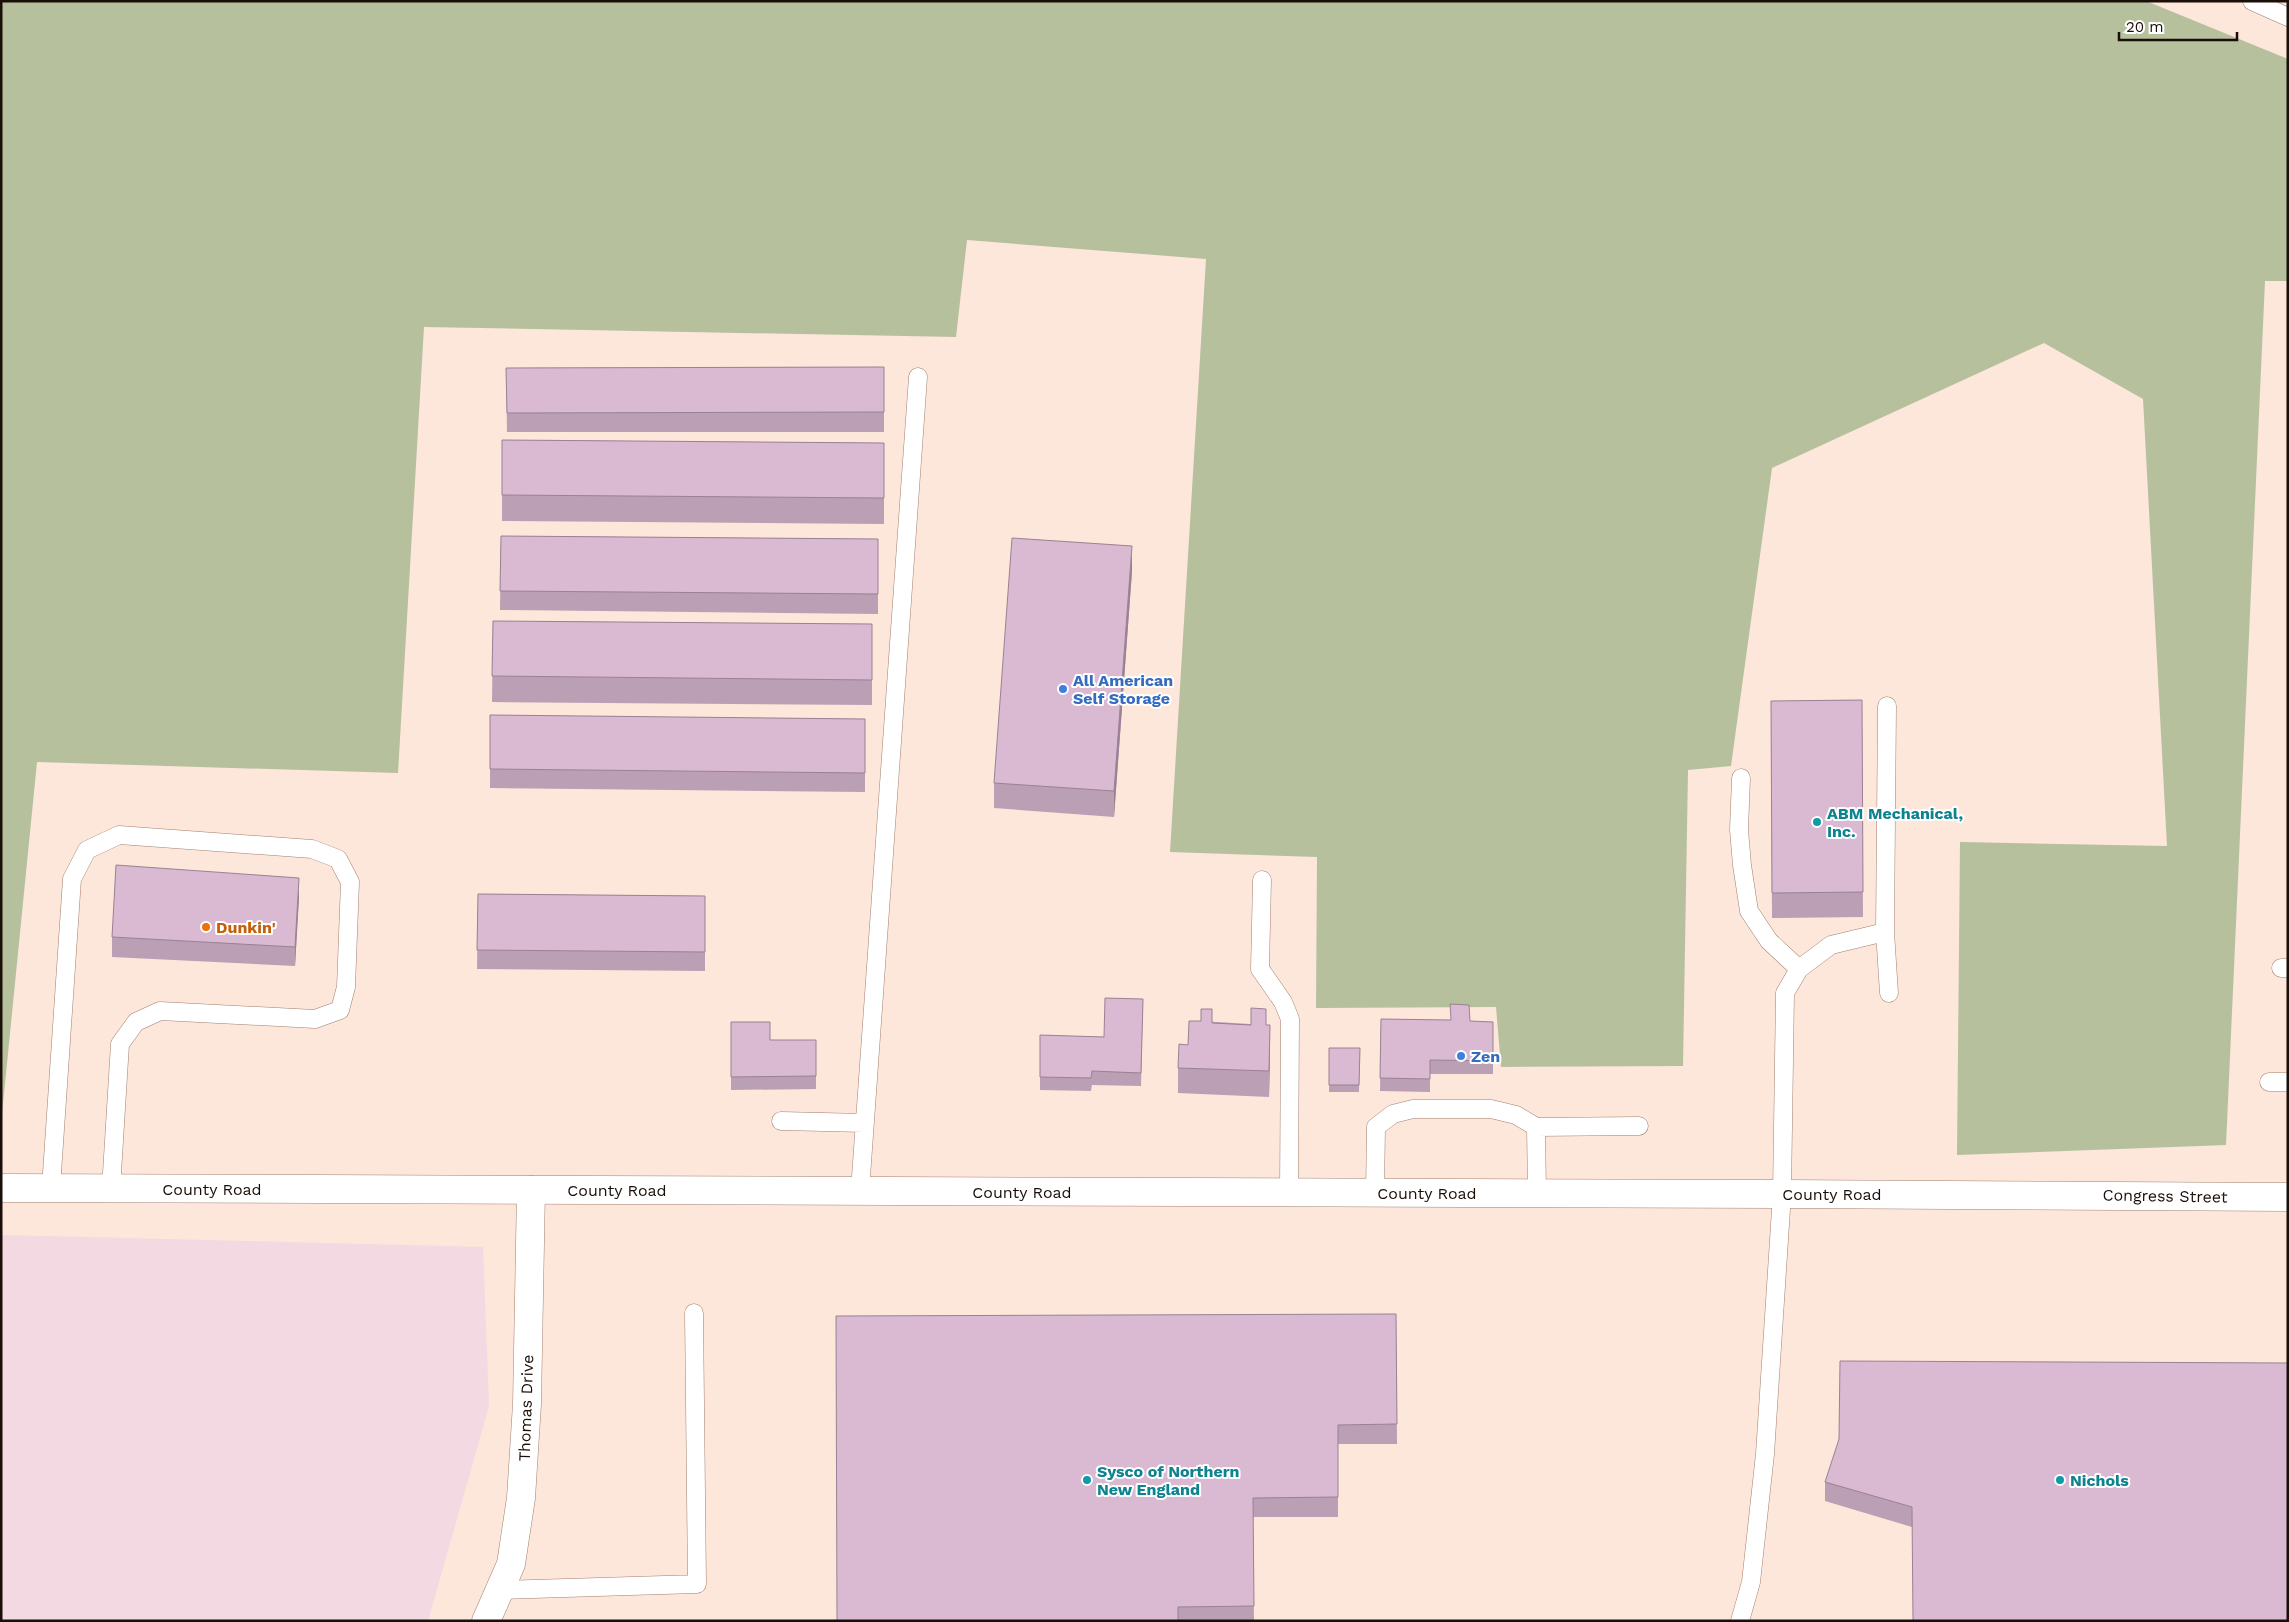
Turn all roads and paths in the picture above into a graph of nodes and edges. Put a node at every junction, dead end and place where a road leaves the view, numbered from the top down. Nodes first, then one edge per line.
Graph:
1 (2252, 1) edge
2 (2288, 17) edge
3 (918, 377) dead end
4 (1887, 706) dead end
5 (1741, 778) dead end
6 (1262, 880) dead end
7 (1885, 932) junction
8 (1799, 969) junction
9 (1889, 993) dead end
10 (2268, 1082) dead end
11 (2288, 1082) edge
12 (781, 1121) dead end
13 (865, 1123) junction
14 (1639, 1126) dead end
15 (1536, 1127) junction
16 (1, 1188) edge
17 (51, 1188) junction
18 (111, 1188) junction
19 (530, 1190) junction
20 (860, 1191) junction
21 (1289, 1193) junction
22 (1375, 1193) junction
23 (1537, 1193) junction
24 (1782, 1194) junction
25 (2042, 1195) joint
26 (2288, 1197) edge
27 (694, 1313) dead end
28 (500, 1590) junction
29 (486, 1621) edge
30 (1740, 1621) edge

1 - 2 lane
3 - 13 lane
4 - 7 lane
5 - 8 lane
6 - 21 lane
7 - 8 lane
7 - 9 lane
8 - 24 lane
10 - 11 lane
12 - 13 lane
13 - 20 lane
14 - 15 lane
15 - 22 lane
15 - 23 lane
16 - 17 main road, County Road
17 - 18 main road, County Road
17 - 18 lane
18 - 19 main road, County Road
19 - 20 main road, County Road
19 - 28 main road, Thomas Drive
20 - 21 main road, County Road
21 - 22 main road, County Road
22 - 23 main road, County Road
23 - 24 main road, County Road
24 - 25 main road, County Road
24 - 30 lane
25 - 26 main road, Congress Street
27 - 28 lane
28 - 29 main road, Thomas Drive

